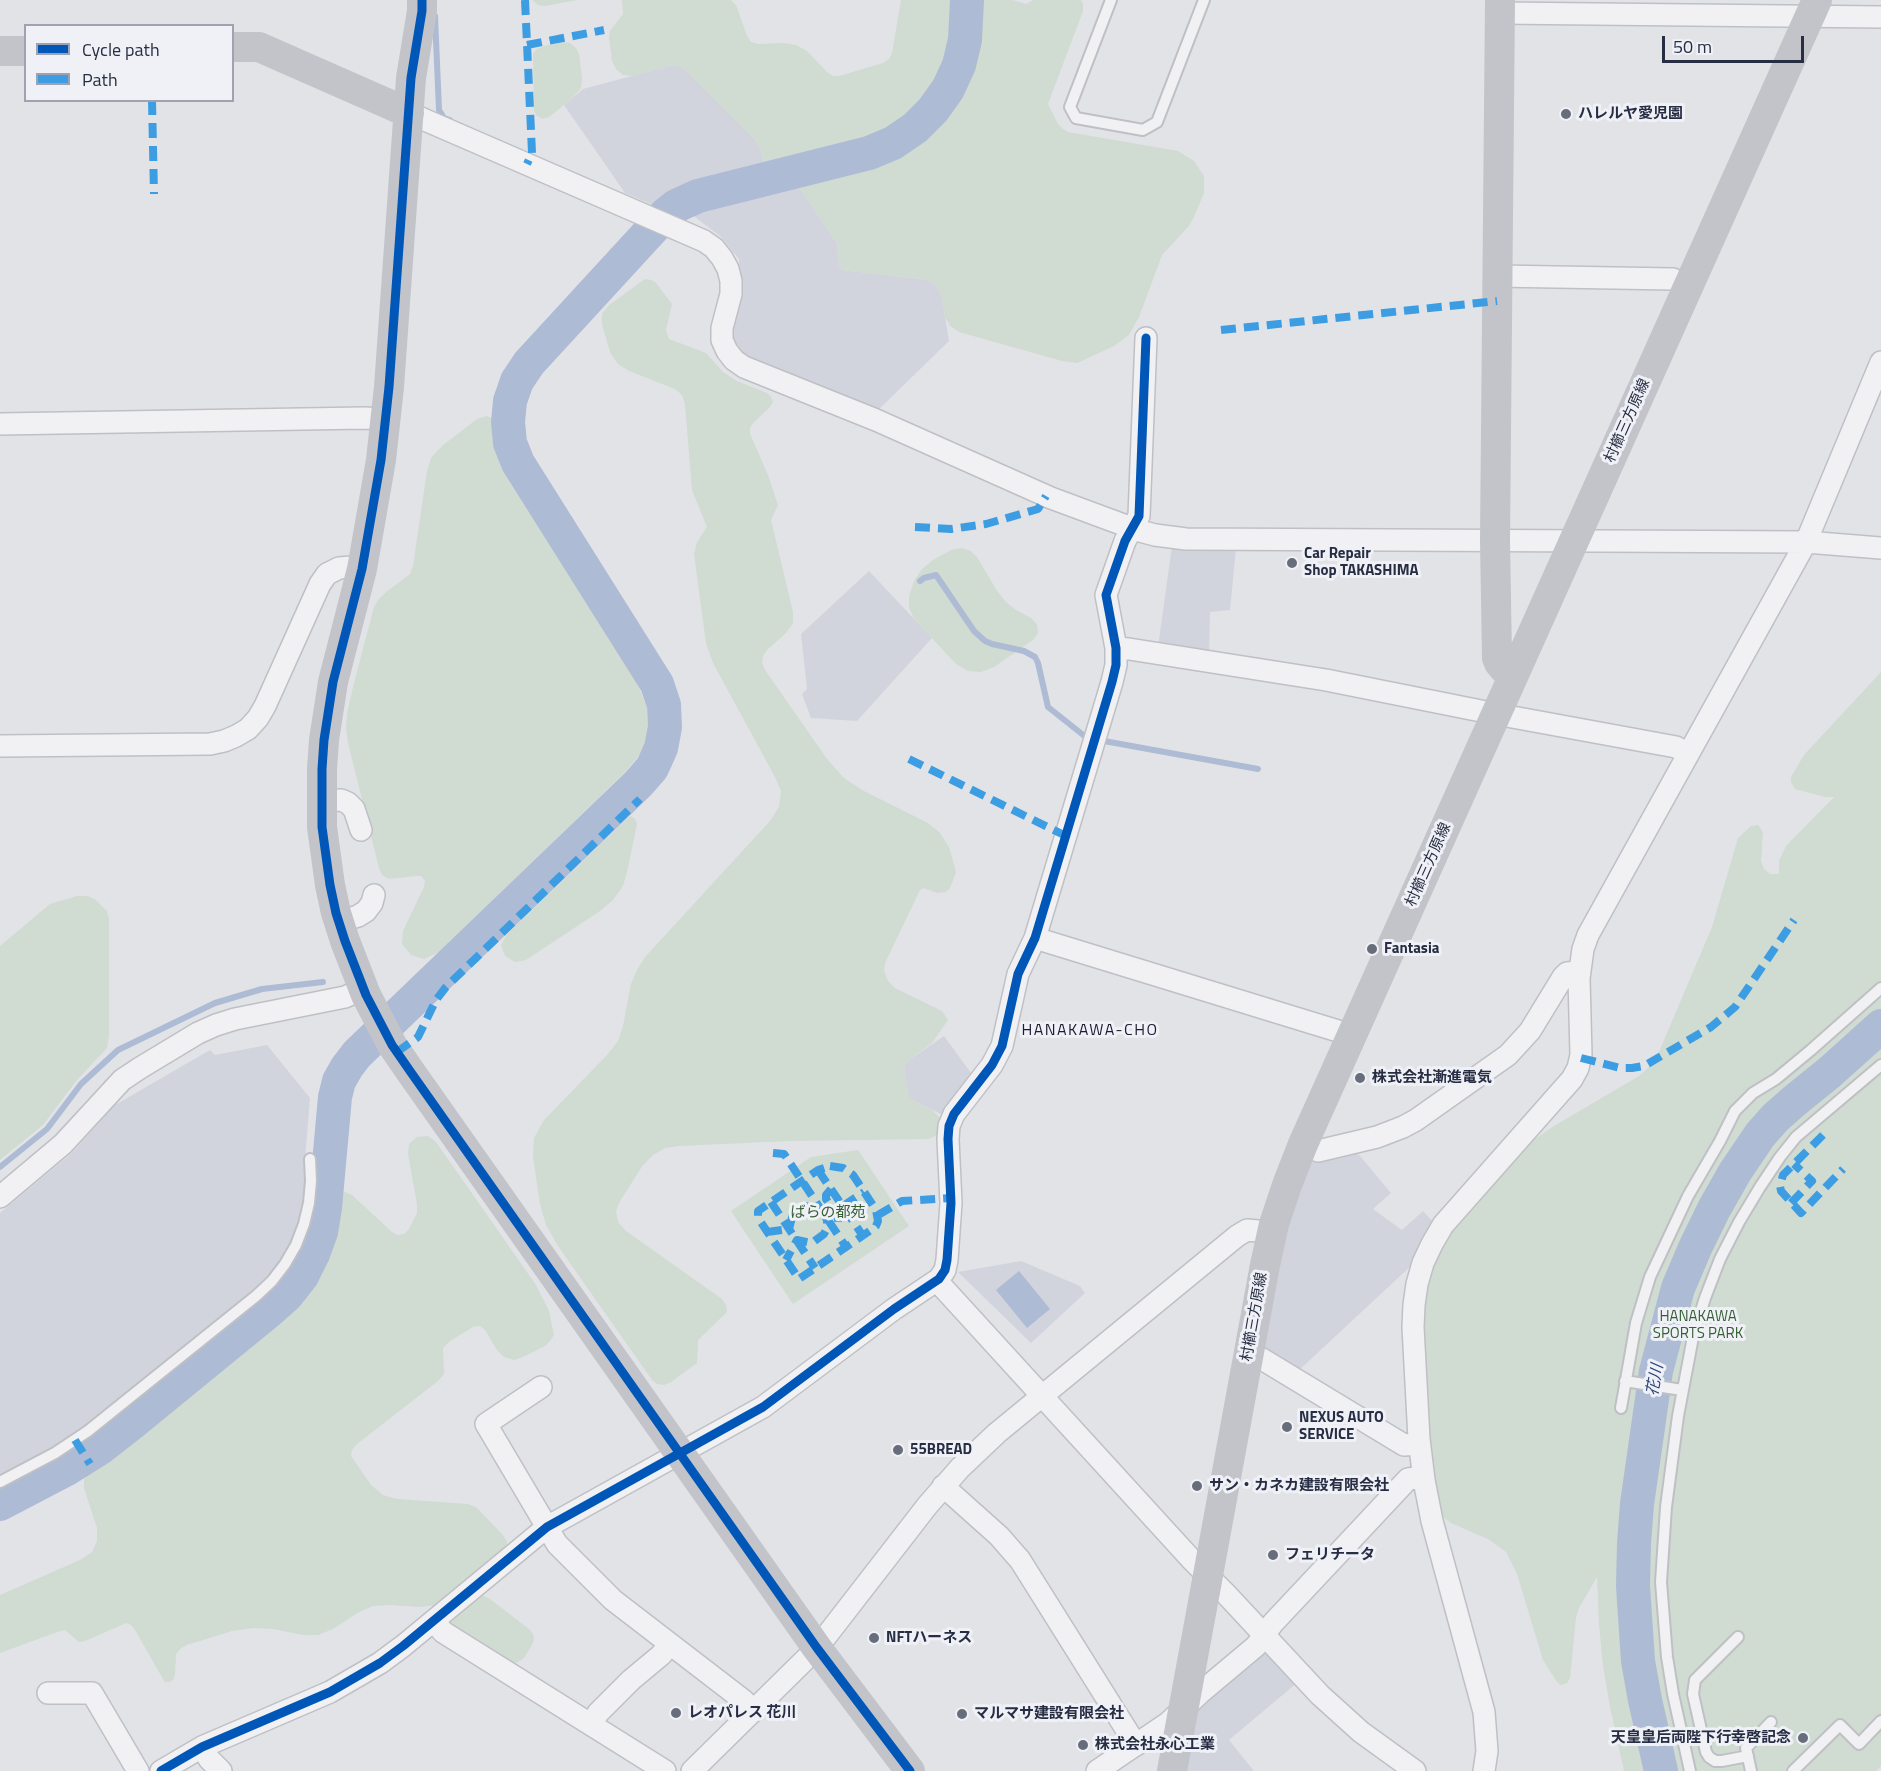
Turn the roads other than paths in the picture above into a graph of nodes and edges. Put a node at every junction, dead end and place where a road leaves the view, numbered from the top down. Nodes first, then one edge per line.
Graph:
1 (422, 0) edge
2 (1111, 0) edge
3 (1204, 0) edge
4 (1499, 6) edge
5 (1814, 8) edge
6 (1881, 17) edge
7 (234, 48) edge
8 (0, 51) edge
9 (24, 51) edge
10 (409, 113) junction
11 (1497, 276) junction
12 (1689, 286) junction
13 (1146, 338) dead end
14 (1881, 362) edge
15 (386, 419) junction
16 (0, 424) edge
17 (1132, 528) junction
18 (1495, 540) junction
19 (1574, 541) junction
20 (1806, 542) junction
21 (1881, 548) edge
22 (362, 569) junction
23 (1116, 648) junction
24 (1514, 673) junction
25 (1496, 714) junction
26 (0, 746) edge
27 (1688, 754) junction
28 (321, 801) junction
29 (361, 830) dead end
30 (374, 895) dead end
31 (339, 922) junction
32 (1035, 938) junction
33 (1579, 972) junction
34 (1881, 988) edge
35 (369, 1001) junction
36 (1351, 1036) junction
37 (1881, 1065) edge
38 (1303, 1144) junction
39 (310, 1159) dead end
40 (0, 1197) edge
41 (1272, 1234) junction
42 (937, 1281) junction
43 (1248, 1357) junction
44 (1629, 1382) junction
45 (541, 1387) dead end
46 (1678, 1390) junction
47 (1042, 1396) junction
48 (1621, 1408) dead end
49 (1419, 1444) junction
50 (679, 1452) junction
51 (1423, 1477) junction
52 (0, 1482) edge
53 (943, 1486) junction
54 (547, 1527) junction
55 (1208, 1576) junction
56 (434, 1621) junction
57 (1264, 1635) junction
58 (1738, 1637) dead end
59 (670, 1644) junction
60 (817, 1648) junction
61 (48, 1693) dead end
62 (1184, 1708) junction
63 (754, 1711) junction
64 (1697, 1714) junction
65 (1678, 1718) junction
66 (1772, 1722) dead end
67 (1881, 1722) edge
68 (591, 1725) junction
69 (1136, 1744) junction
70 (202, 1747) junction
71 (1748, 1756) junction
72 (138, 1771) edge
73 (161, 1771) edge
74 (221, 1771) edge
75 (665, 1771) edge
76 (692, 1771) edge
77 (910, 1771) edge
78 (1097, 1771) edge
79 (1172, 1771) edge
80 (1415, 1771) edge
81 (1484, 1771) edge
82 (1690, 1771) edge
83 (1751, 1771) edge
84 (1793, 1771) edge

1 - 10 street
2 - 3 lane
4 - 5 street
4 - 11 street
5 - 6 street
5 - 12 street, 村櫛三方原線
7 - 10 street
8 - 9 street
10 - 15 street
10 - 17 street
11 - 12 street
11 - 18 street
12 - 19 street, 村櫛三方原線
13 - 17 street
14 - 20 street
15 - 16 street
15 - 22 street
17 - 18 street
17 - 23 street
18 - 19 street
18 - 24 street
19 - 20 street
19 - 24 street, 村櫛三方原線
20 - 21 street
20 - 27 street
22 - 26 street
22 - 28 street
23 - 25 street
23 - 32 street
24 - 25 street, 村櫛三方原線
25 - 27 street
25 - 36 street, 村櫛三方原線
27 - 33 street
28 - 29 street
28 - 31 street
30 - 31 street
31 - 35 street
32 - 36 street
32 - 42 street
33 - 38 street
33 - 49 street
34 - 44 lane
35 - 40 street
35 - 50 street
36 - 38 street, 村櫛三方原線
37 - 46 lane
38 - 41 street, 村櫛三方原線
39 - 52 lane
41 - 43 street, 村櫛三方原線
41 - 47 street
42 - 47 street
42 - 50 street
43 - 49 street
43 - 55 street, 村櫛三方原線
44 - 46 lane
44 - 48 lane
45 - 54 street
46 - 65 lane
47 - 53 street
47 - 55 street
49 - 51 street
50 - 54 street
50 - 60 street
51 - 57 street
51 - 81 street
53 - 60 street
53 - 69 street
54 - 56 street
54 - 59 street
55 - 57 street
55 - 62 street, 村櫛三方原線
56 - 68 street
56 - 70 street
57 - 62 street
57 - 80 street
58 - 64 lane
59 - 63 street
59 - 68 street
60 - 63 street
60 - 77 street
61 - 72 street
62 - 69 street
62 - 79 street, 村櫛三方原線
63 - 76 street
64 - 65 lane
64 - 71 lane
65 - 82 lane
66 - 71 lane
67 - 84 lane
68 - 75 street
69 - 78 street
70 - 73 street
70 - 74 street
71 - 83 lane

